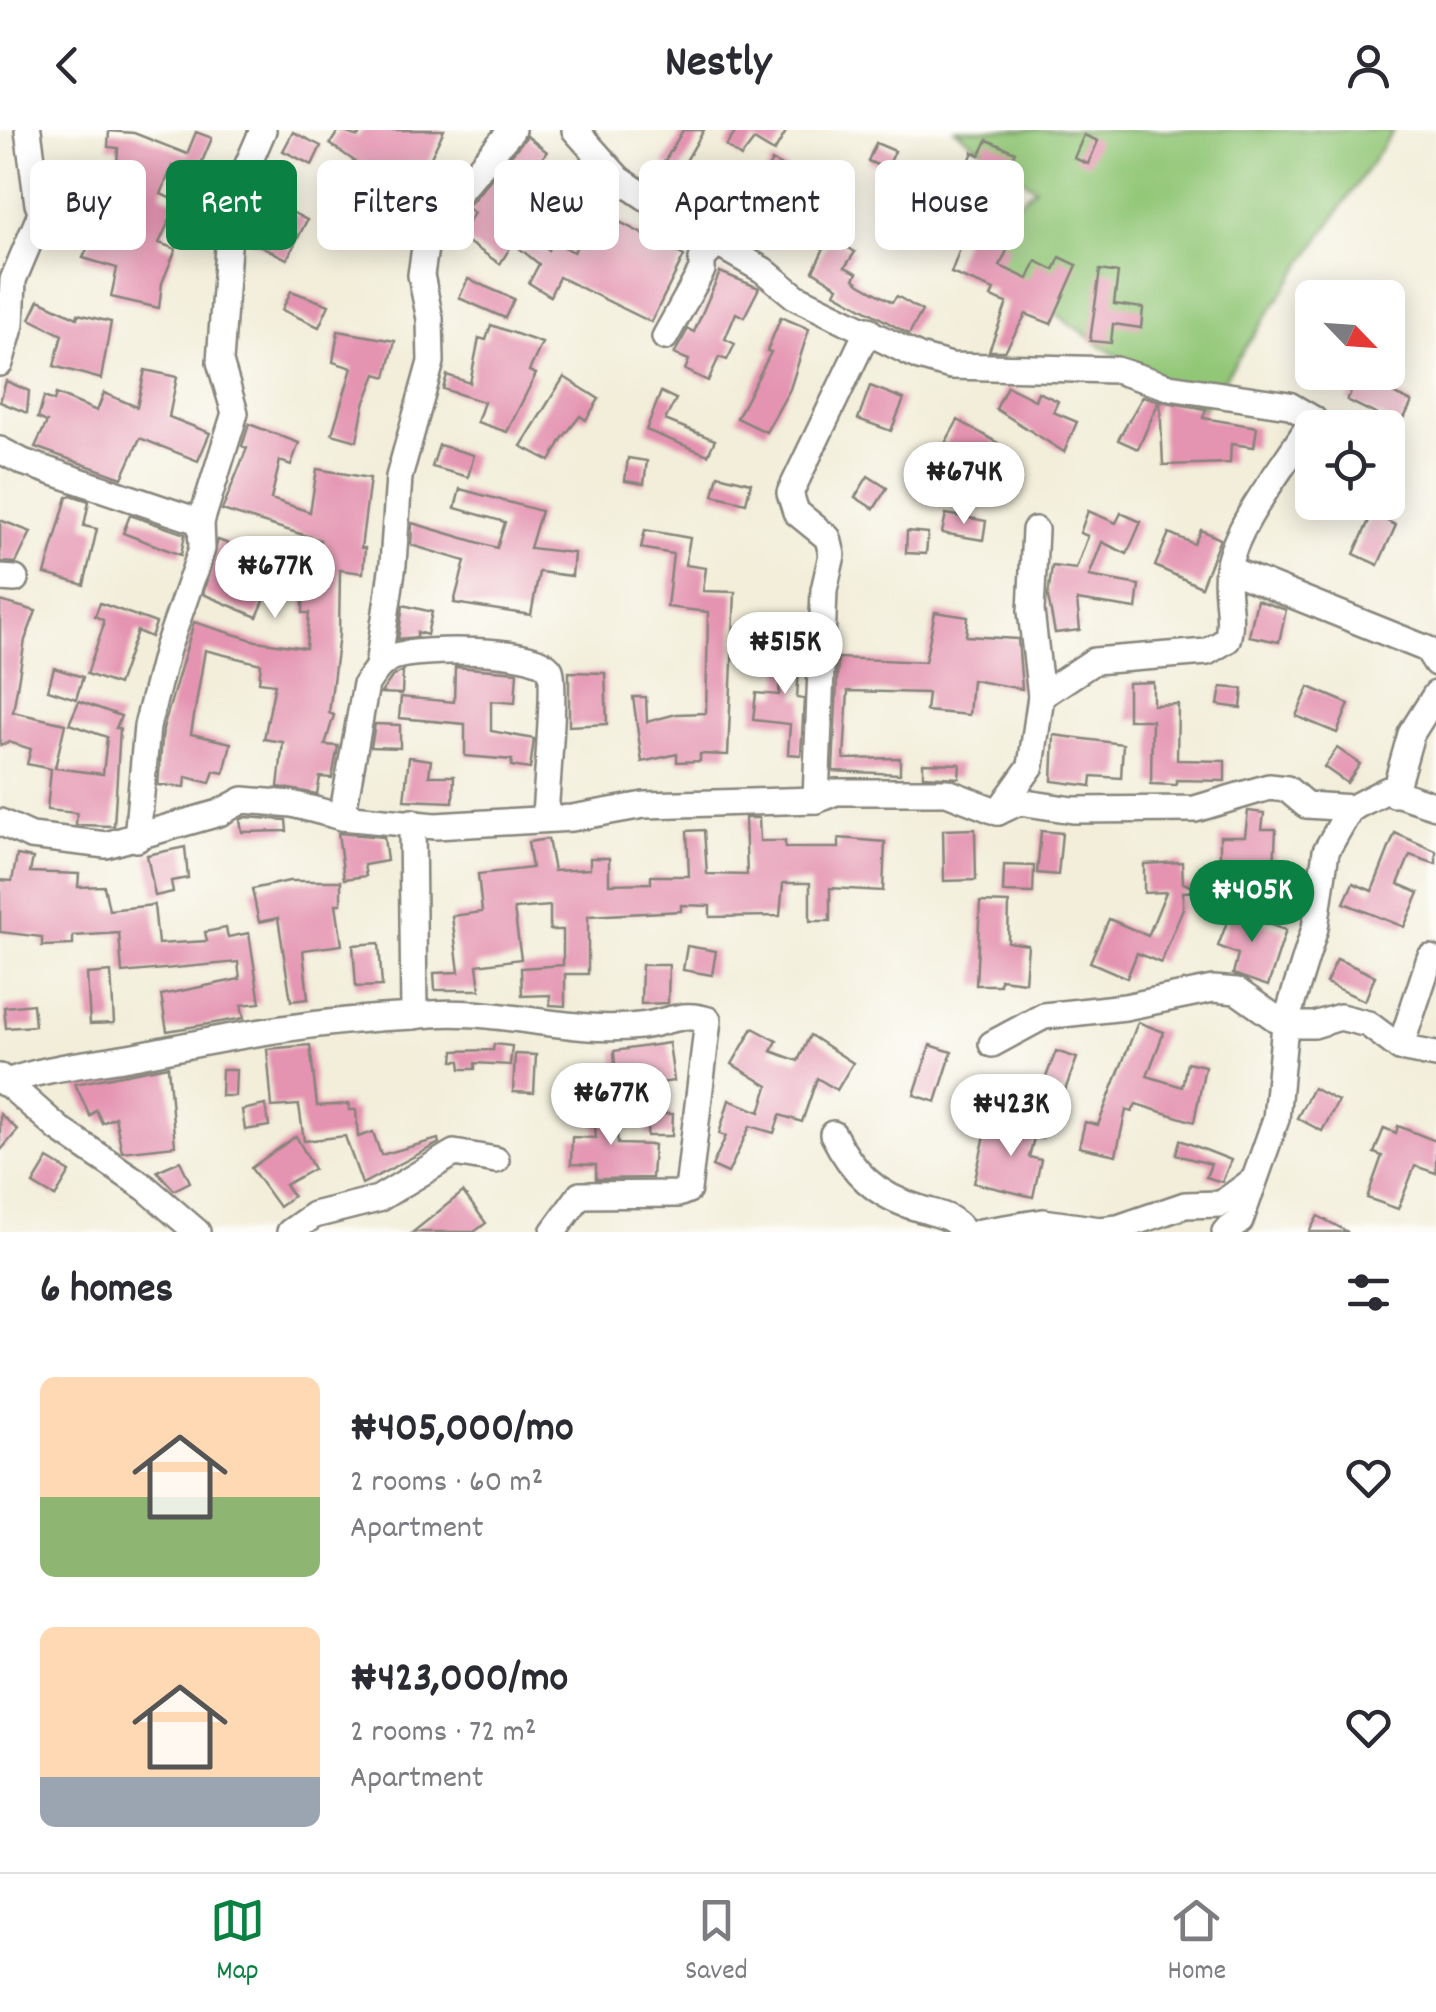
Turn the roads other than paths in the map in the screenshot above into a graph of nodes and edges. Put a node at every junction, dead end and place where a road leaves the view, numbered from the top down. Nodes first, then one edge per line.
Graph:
1 (28, 130) edge
2 (263, 130) edge
3 (512, 130) edge
4 (575, 130) edge
5 (604, 140) edge
6 (33, 160) edge
7 (639, 192) edge
8 (30, 240) edge
9 (711, 250) edge
10 (728, 250) edge
11 (868, 330) junction
12 (665, 338) dead end
13 (0, 363) edge
14 (0, 450) edge
15 (200, 522) junction
16 (1035, 530) dead end
17 (1228, 569) junction
18 (1433, 652) edge
19 (378, 666) junction
20 (1436, 694) edge
21 (1041, 696) junction
22 (1394, 794) junction
23 (816, 800) junction
24 (1436, 806) edge
25 (1354, 808) junction
26 (998, 812) junction
27 (342, 817) junction
28 (545, 817) junction
29 (0, 822) edge
30 (412, 822) junction
31 (137, 839) junction
32 (1430, 958) dead end
33 (414, 1016) junction
34 (1285, 1025) junction
35 (992, 1044) dead end
36 (1400, 1048) junction
37 (1436, 1055) edge
38 (2, 1080) edge
39 (833, 1134) dead end
40 (496, 1160) dead end
41 (1229, 1219) edge
42 (197, 1232) edge
43 (290, 1232) edge
44 (554, 1232) edge
45 (964, 1232) edge
46 (980, 1232) edge

1 - 6 street
2 - 15 street
3 - 19 street
4 - 5 street
5 - 7 street
8 - 13 street
9 - 12 street
10 - 11 street
11 - 17 street
11 - 23 street
14 - 15 street
15 - 31 street
16 - 21 street
17 - 18 street
17 - 21 street
19 - 27 street
19 - 28 street
20 - 22 street
21 - 26 street
22 - 24 street
22 - 25 street
23 - 26 street
23 - 28 street
25 - 26 street
25 - 34 street
27 - 30 street
27 - 31 street
28 - 30 street
29 - 31 street
30 - 33 street
32 - 36 street
33 - 38 street
33 - 44 street
34 - 35 street
34 - 36 street
34 - 41 street
36 - 37 street
38 - 42 street
39 - 45 street
40 - 43 street
41 - 46 street

